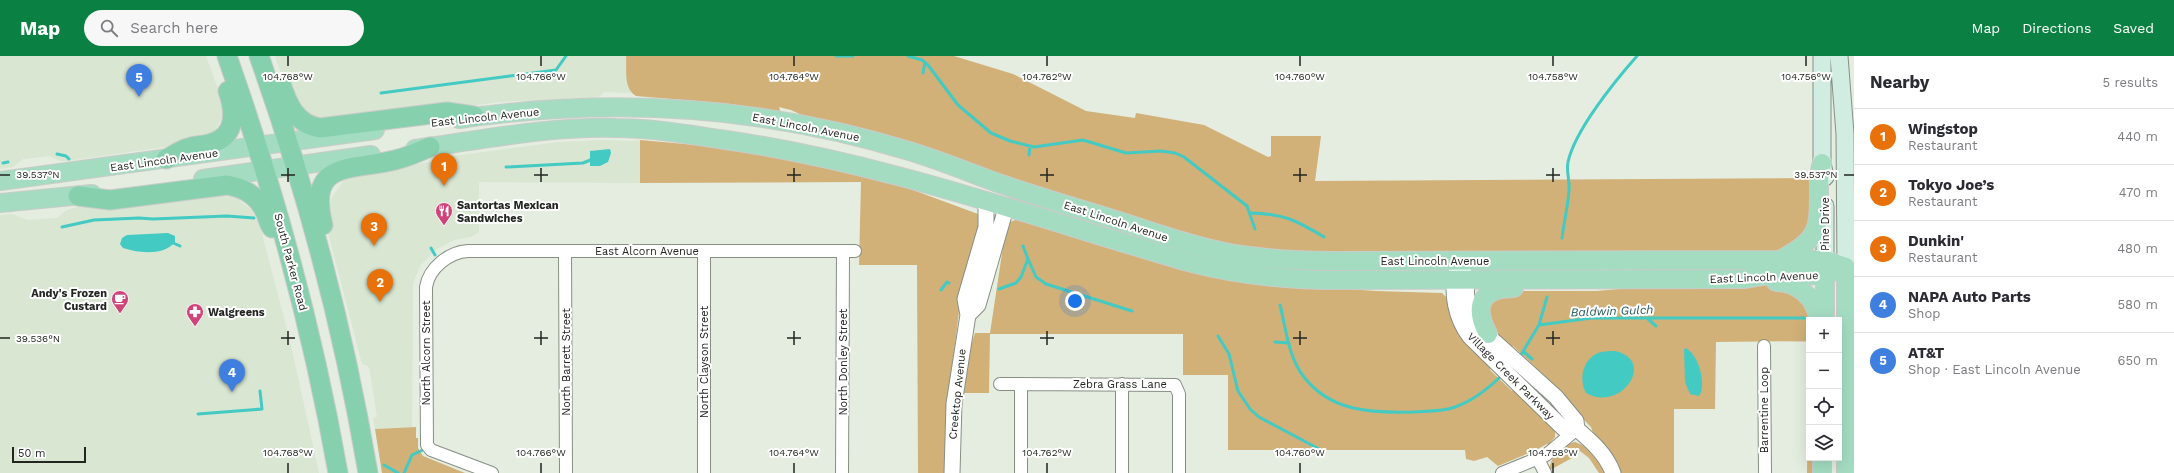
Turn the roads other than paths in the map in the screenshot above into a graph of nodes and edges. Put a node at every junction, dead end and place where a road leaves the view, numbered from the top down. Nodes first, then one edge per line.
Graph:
1 (215, 56) edge
2 (227, 56) edge
3 (259, 56) edge
4 (271, 56) edge
5 (1822, 56) edge
6 (1839, 56) edge
7 (474, 116) junction
8 (288, 142) junction
9 (258, 146) junction
10 (430, 147) junction
11 (166, 159) junction
12 (1822, 163) junction
13 (295, 166) junction
14 (265, 170) junction
15 (0, 181) edge
16 (78, 196) junction
17 (986, 202) junction
18 (0, 203) edge
19 (1006, 208) junction
20 (285, 238) junction
21 (565, 251) junction
22 (704, 251) junction
23 (849, 251) joint
24 (1780, 260) junction
25 (1459, 261) junction
26 (441, 262) joint
27 (1825, 268) junction
28 (1846, 268) junction
29 (1745, 279) junction
30 (1460, 280) junction
31 (1569, 280) junction
32 (968, 315) junction
33 (1818, 317) edge
34 (1825, 317) edge
35 (1488, 334) junction
36 (1764, 346) dead end
37 (346, 359) junction
38 (1000, 384) dead end
39 (1021, 384) junction
40 (1122, 384) junction
41 (1577, 429) junction
42 (1538, 459) junction
43 (1822, 461) edge
44 (338, 473) edge
45 (368, 473) edge
46 (492, 473) edge
47 (566, 473) edge
48 (704, 473) edge
49 (842, 473) edge
50 (952, 473) edge
51 (1021, 473) edge
52 (1122, 473) edge
53 (1179, 473) edge
54 (1502, 473) edge
55 (1545, 473) edge
56 (1613, 473) edge
57 (1764, 473) edge
58 (1822, 473) edge
59 (1846, 473) edge

1 - 11 highway
2 - 9 highway, South Parker Road
3 - 8 highway
4 - 7 highway
5 - 12 main road, Pine Drive
6 - 28 main road, Pine Drive
7 - 8 main road, East Lincoln Avenue
7 - 25 main road, East Lincoln Avenue
8 - 9 main road, East Lincoln Avenue
8 - 13 highway
9 - 11 main road, East Lincoln Avenue
9 - 14 highway, South Parker Road
10 - 13 main road, East Lincoln Avenue
10 - 17 main road, East Lincoln Avenue
10 - 37 highway
11 - 15 main road, East Lincoln Avenue
12 - 24 main road
12 - 27 main road, Pine Drive
13 - 14 main road, East Lincoln Avenue
13 - 37 highway
14 - 16 main road, East Lincoln Avenue
14 - 20 highway, South Parker Road
16 - 18 main road, East Lincoln Avenue
16 - 20 highway
17 - 19 main road, East Lincoln Avenue
17 - 32 street, Creektop Avenue
19 - 30 main road, East Lincoln Avenue
19 - 32 street, Creektop Avenue
20 - 44 highway, South Parker Road
21 - 22 street, East Alcorn Avenue
21 - 26 street, East Alcorn Avenue
21 - 47 street, North Barrett Street
22 - 23 street, East Alcorn Avenue
22 - 48 street, North Clayson Street
23 - 49 street, North Donley Street
24 - 25 main road, East Lincoln Avenue
24 - 27 main road, East Lincoln Avenue
25 - 30 street, Village Creek Parkway
26 - 46 street, North Alcorn Street
27 - 28 main road, East Lincoln Avenue
27 - 29 main road, East Lincoln Avenue
27 - 34 main road, Pine Drive
28 - 59 main road, Pine Drive
29 - 31 main road, East Lincoln Avenue
29 - 33 main road
30 - 31 main road, East Lincoln Avenue
30 - 35 street, Village Creek Parkway
30 - 41 street, Village Creek Parkway
31 - 35 main road
32 - 50 street, Creektop Avenue
35 - 41 street, Village Creek Parkway
36 - 57 street, Barrentine Loop
37 - 45 highway
38 - 39 street, Zebra Grass Lane
39 - 40 street, Zebra Grass Lane
39 - 51 street
40 - 52 street
40 - 53 street, Zebra Grass Lane
41 - 42 street
41 - 56 street, Village Creek Parkway
42 - 54 street
42 - 55 street
43 - 58 main road

